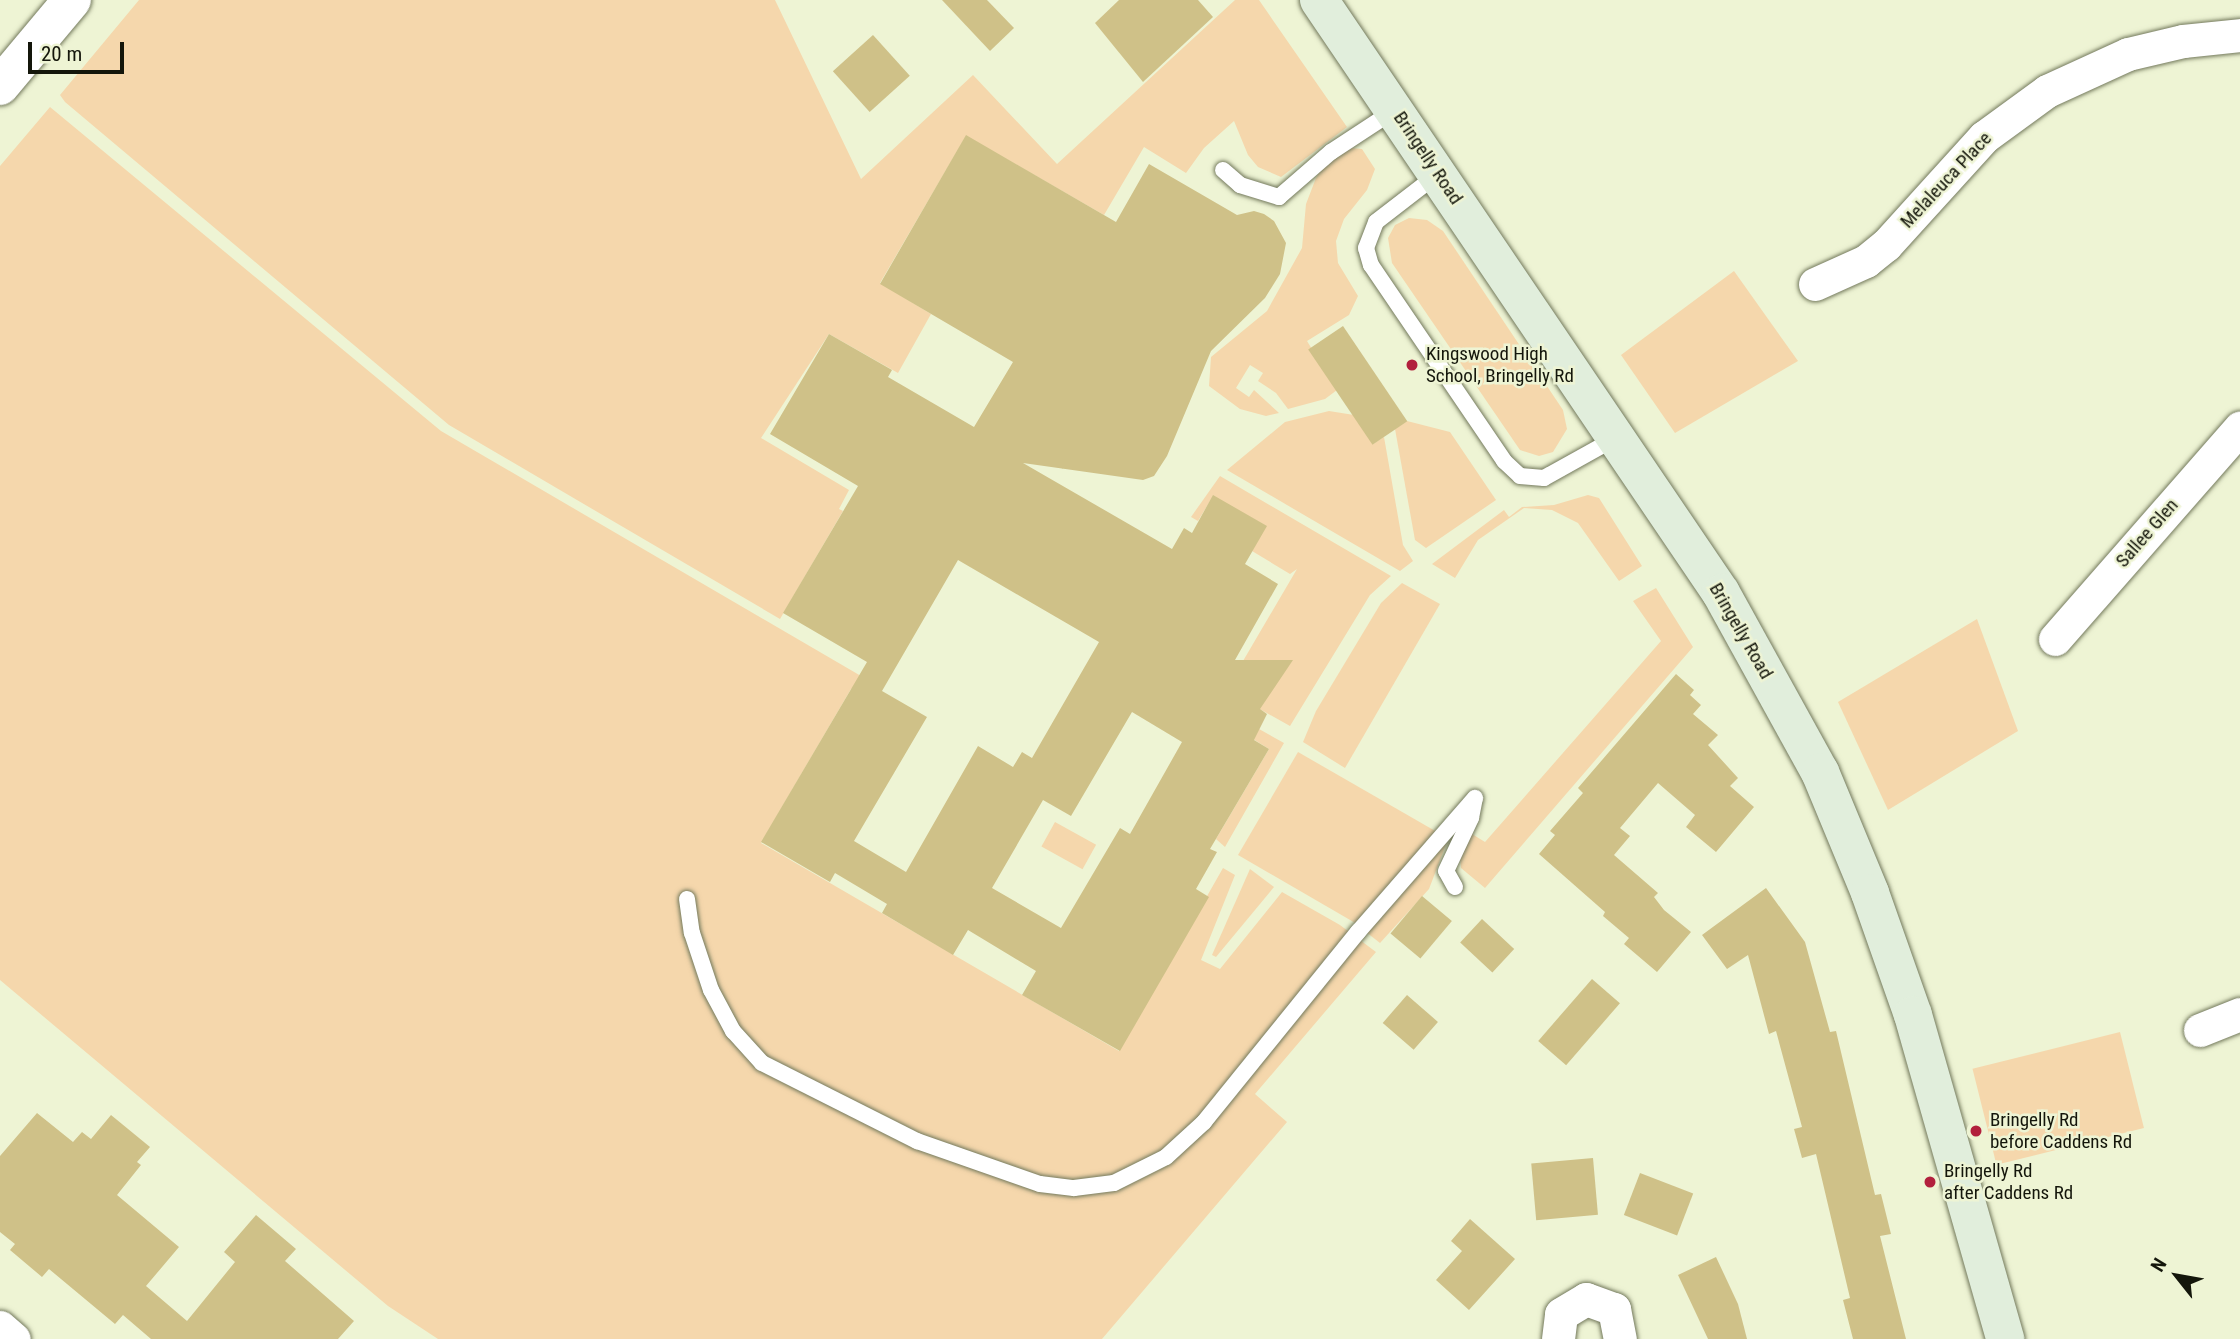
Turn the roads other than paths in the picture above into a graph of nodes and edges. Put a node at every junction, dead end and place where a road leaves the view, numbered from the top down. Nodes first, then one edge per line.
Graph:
1 (72, 0) edge
2 (1319, 0) edge
3 (2240, 35) edge
4 (0, 86) edge
5 (1395, 110) junction
6 (1223, 170) dead end
7 (1438, 174) junction
8 (1815, 285) dead end
9 (2240, 428) edge
10 (1618, 437) junction
11 (2055, 639) dead end
12 (1455, 887) dead end
13 (687, 899) dead end
14 (2240, 1014) edge
15 (2200, 1030) dead end
16 (0, 1327) edge
17 (14, 1339) edge
18 (1558, 1339) edge
19 (1620, 1339) edge
20 (2005, 1339) edge

1 - 4 street
2 - 5 main road, Bringelly Road
3 - 8 street, Melaleuca Place
5 - 6 lane
5 - 7 main road, Bringelly Road
7 - 10 main road, Bringelly Road
7 - 10 lane
9 - 11 street, Sallee Glen
10 - 20 main road, Bringelly Road
12 - 13 lane
14 - 15 street
16 - 17 street
18 - 19 street

